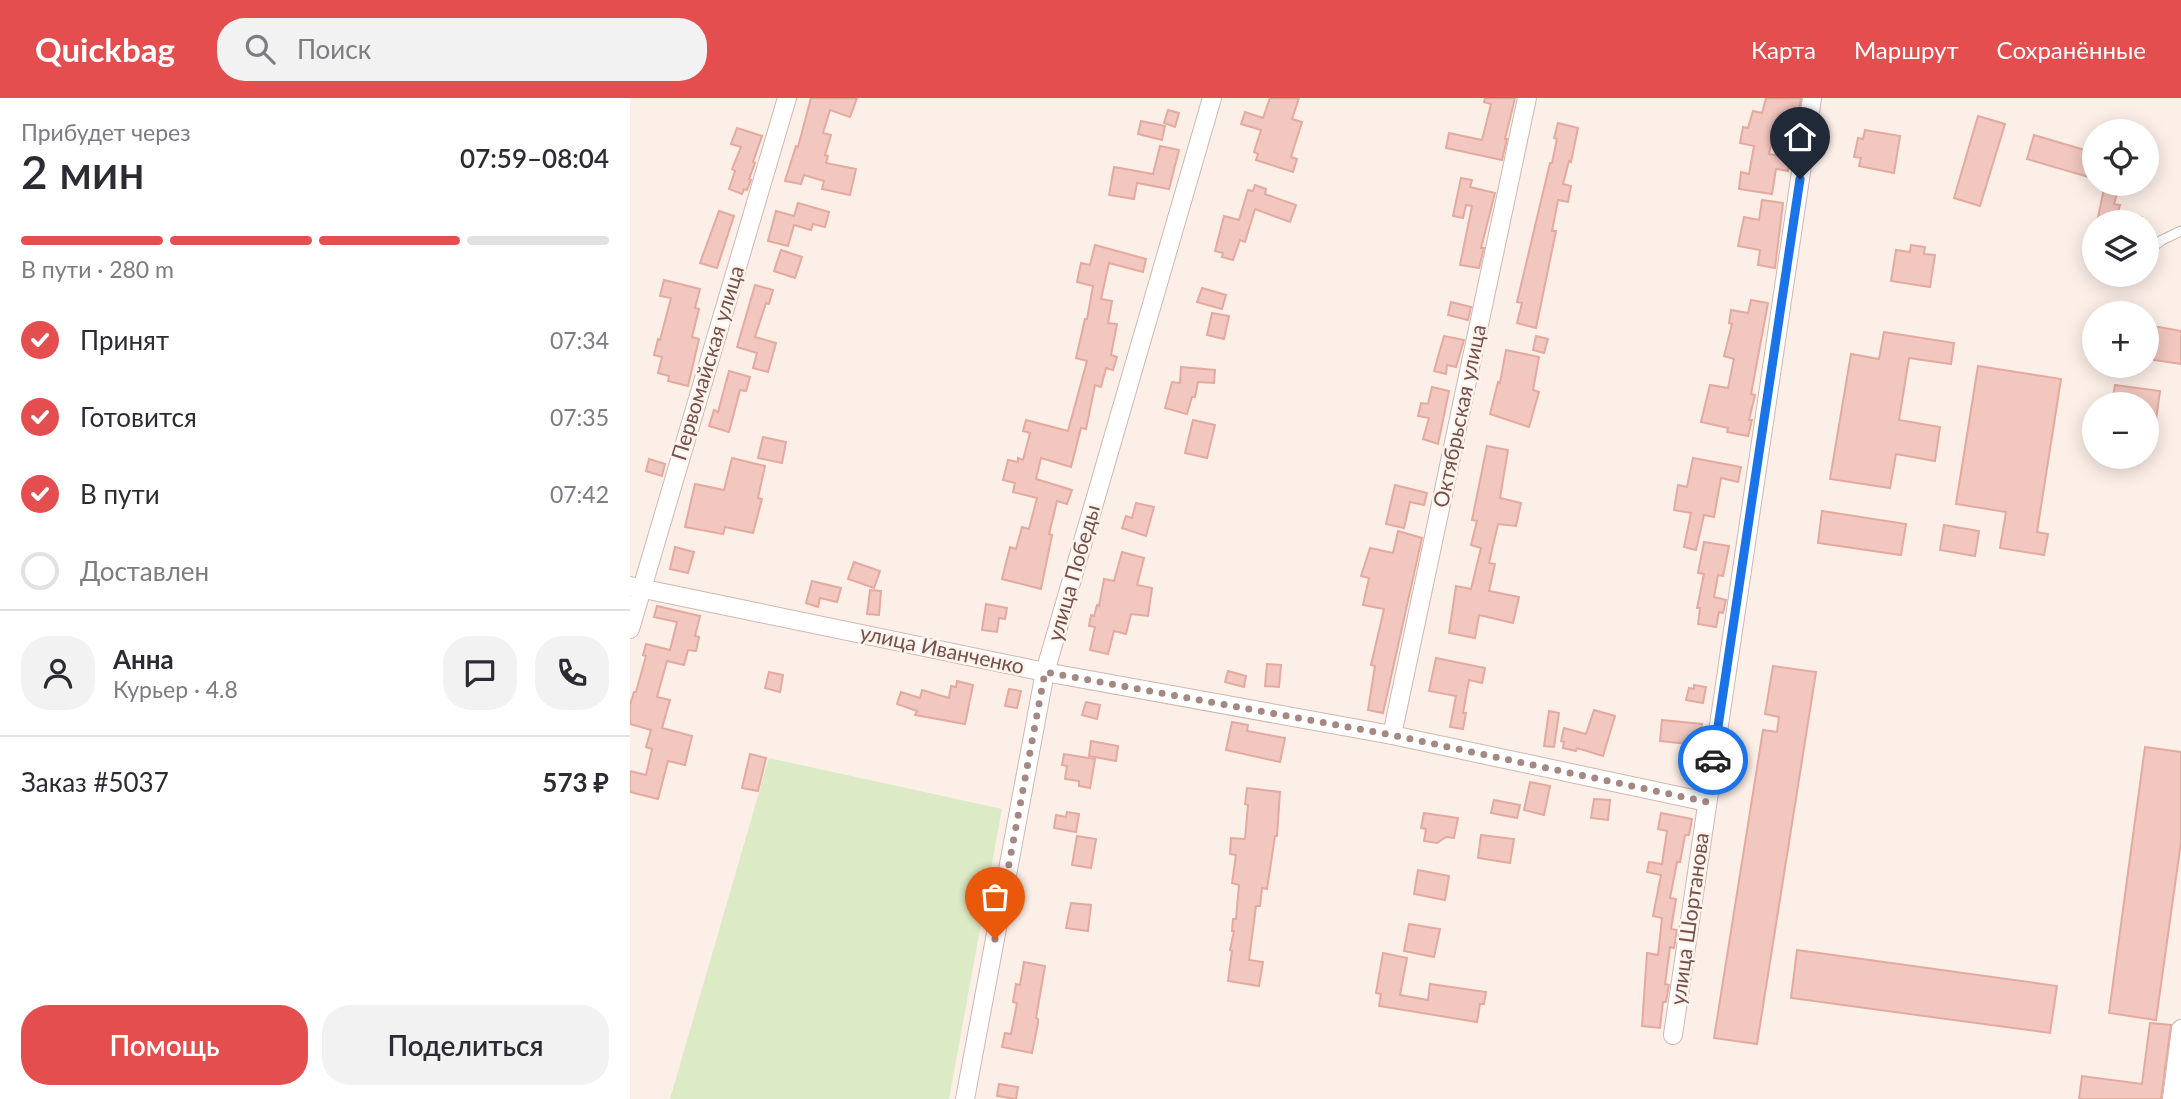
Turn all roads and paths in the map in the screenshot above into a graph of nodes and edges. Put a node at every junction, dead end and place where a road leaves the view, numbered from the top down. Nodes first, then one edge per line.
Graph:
1 (787, 98) edge
2 (1212, 98) edge
3 (1527, 98) edge
4 (1812, 98) edge
5 (2181, 231) edge
6 (2159, 242) edge
7 (635, 587) edge
8 (630, 629) edge
9 (1045, 672) junction
10 (1392, 735) junction
11 (1707, 802) junction
12 (2181, 1029) edge
13 (1673, 1035) dead end
14 (965, 1099) edge
15 (2172, 1099) edge

1 - 7 street, Первомайская улица
2 - 9 street, улица Победы
3 - 10 street, Октябрьская улица
4 - 11 street, улица Шортанова
5 - 6 lane
7 - 8 street, Первомайская улица
7 - 9 street, улица Иванченко
9 - 10 street, улица Иванченко
9 - 14 street, улица Победы
10 - 11 street, улица Иванченко
11 - 13 street, улица Шортанова
12 - 15 street

